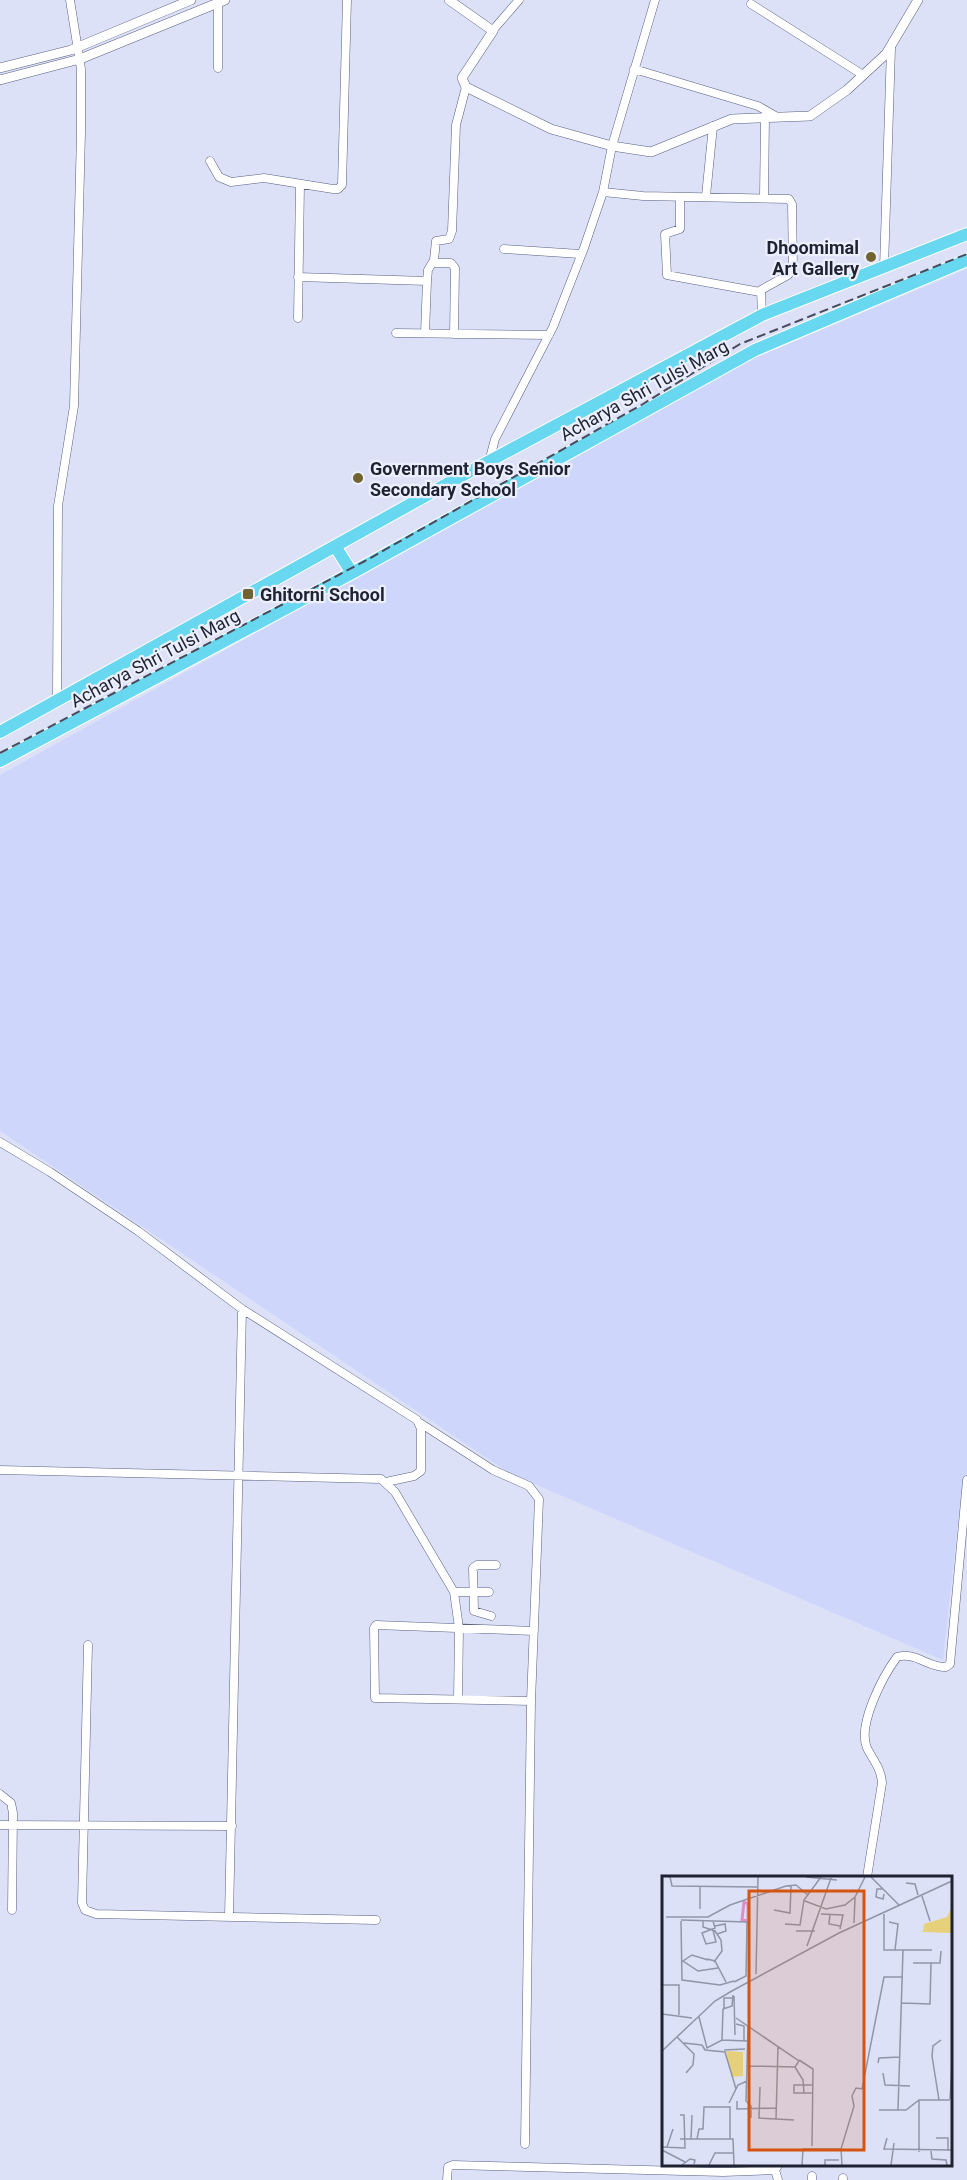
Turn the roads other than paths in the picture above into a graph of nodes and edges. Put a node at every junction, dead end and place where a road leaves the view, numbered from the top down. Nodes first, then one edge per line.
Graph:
1 (70, 0) edge
2 (191, 0) edge
3 (347, 0) edge
4 (449, 0) edge
5 (519, 0) edge
6 (655, 0) edge
7 (918, 0) edge
8 (221, 1) edge
9 (751, 4) dead end
10 (493, 30) junction
11 (77, 48) junction
12 (891, 48) junction
13 (80, 59) junction
14 (0, 68) edge
15 (218, 68) dead end
16 (634, 69) junction
17 (863, 75) junction
18 (0, 80) edge
19 (466, 87) junction
20 (765, 117) junction
21 (777, 117) junction
22 (713, 126) junction
23 (612, 146) junction
24 (210, 160) dead end
25 (300, 184) junction
26 (603, 192) junction
27 (680, 196) junction
28 (706, 196) junction
29 (764, 197) junction
30 (967, 234) edge
31 (504, 249) dead end
32 (580, 254) junction
33 (967, 260) edge
34 (433, 263) junction
35 (884, 268) junction
36 (298, 277) junction
37 (427, 281) junction
38 (760, 292) junction
39 (762, 315) junction
40 (298, 318) dead end
41 (396, 333) dead end
42 (425, 333) junction
43 (454, 334) junction
44 (549, 335) junction
45 (489, 463) junction
46 (335, 546) junction
47 (352, 573) junction
48 (57, 699) junction
49 (0, 732) edge
50 (0, 761) edge
51 (0, 1142) edge
52 (242, 1309) junction
53 (420, 1423) junction
54 (0, 1470) edge
55 (237, 1476) junction
56 (967, 1480) edge
57 (386, 1482) junction
58 (496, 1565) dead end
59 (454, 1592) junction
60 (473, 1592) junction
61 (489, 1592) dead end
62 (491, 1616) dead end
63 (459, 1628) junction
64 (534, 1631) junction
65 (88, 1645) dead end
66 (458, 1700) junction
67 (531, 1701) junction
68 (0, 1794) edge
69 (84, 1824) junction
70 (0, 1825) edge
71 (13, 1825) junction
72 (232, 1826) junction
73 (867, 1876) edge
74 (12, 1910) dead end
75 (229, 1917) junction
76 (376, 1920) dead end
77 (525, 2144) dead end
78 (777, 2167) edge
79 (447, 2180) edge
80 (778, 2180) edge

1 - 11 street
2 - 11 street
3 - 25 street
4 - 10 street
5 - 10 street
6 - 16 street
7 - 12 street
8 - 13 street
8 - 15 street
9 - 17 street
10 - 19 street
11 - 13 street
11 - 14 street
12 - 17 street
12 - 35 street
13 - 18 street
13 - 48 street
16 - 21 street
16 - 23 street
17 - 21 street
19 - 23 street
19 - 34 street
20 - 21 street
20 - 22 street
20 - 29 street
22 - 23 street
22 - 28 street
23 - 26 street
24 - 25 street
25 - 36 street
26 - 27 street
26 - 32 street
27 - 28 street
27 - 38 street
28 - 29 street
29 - 38 street
30 - 35 highway, Acharya Shri Tulsi Marg
31 - 32 street
32 - 44 street
33 - 47 highway, Acharya Shri Tulsi Marg
34 - 37 street
34 - 43 street
35 - 39 highway, Acharya Shri Tulsi Marg
36 - 37 street
36 - 40 street
37 - 42 street
38 - 39 street
39 - 45 highway, Acharya Shri Tulsi Marg
41 - 42 street
42 - 43 street
43 - 44 street
44 - 45 street
45 - 46 highway, Acharya Shri Tulsi Marg
46 - 47 highway
46 - 48 highway, Acharya Shri Tulsi Marg
47 - 50 highway, Acharya Shri Tulsi Marg
48 - 49 highway, Acharya Shri Tulsi Marg
51 - 52 street
52 - 53 street
52 - 55 street
53 - 57 street
53 - 64 street
54 - 55 street
55 - 57 street
55 - 72 street
56 - 73 street
57 - 59 street
58 - 60 street
59 - 60 street
59 - 63 street
60 - 61 street
60 - 62 street
63 - 64 street
63 - 66 street
63 - 66 street
64 - 67 street
65 - 69 street
66 - 67 street
67 - 77 street
68 - 71 street
69 - 71 street
69 - 72 street
69 - 75 street
70 - 71 street
71 - 74 street
72 - 75 street
75 - 76 street
78 - 79 street
78 - 80 street

